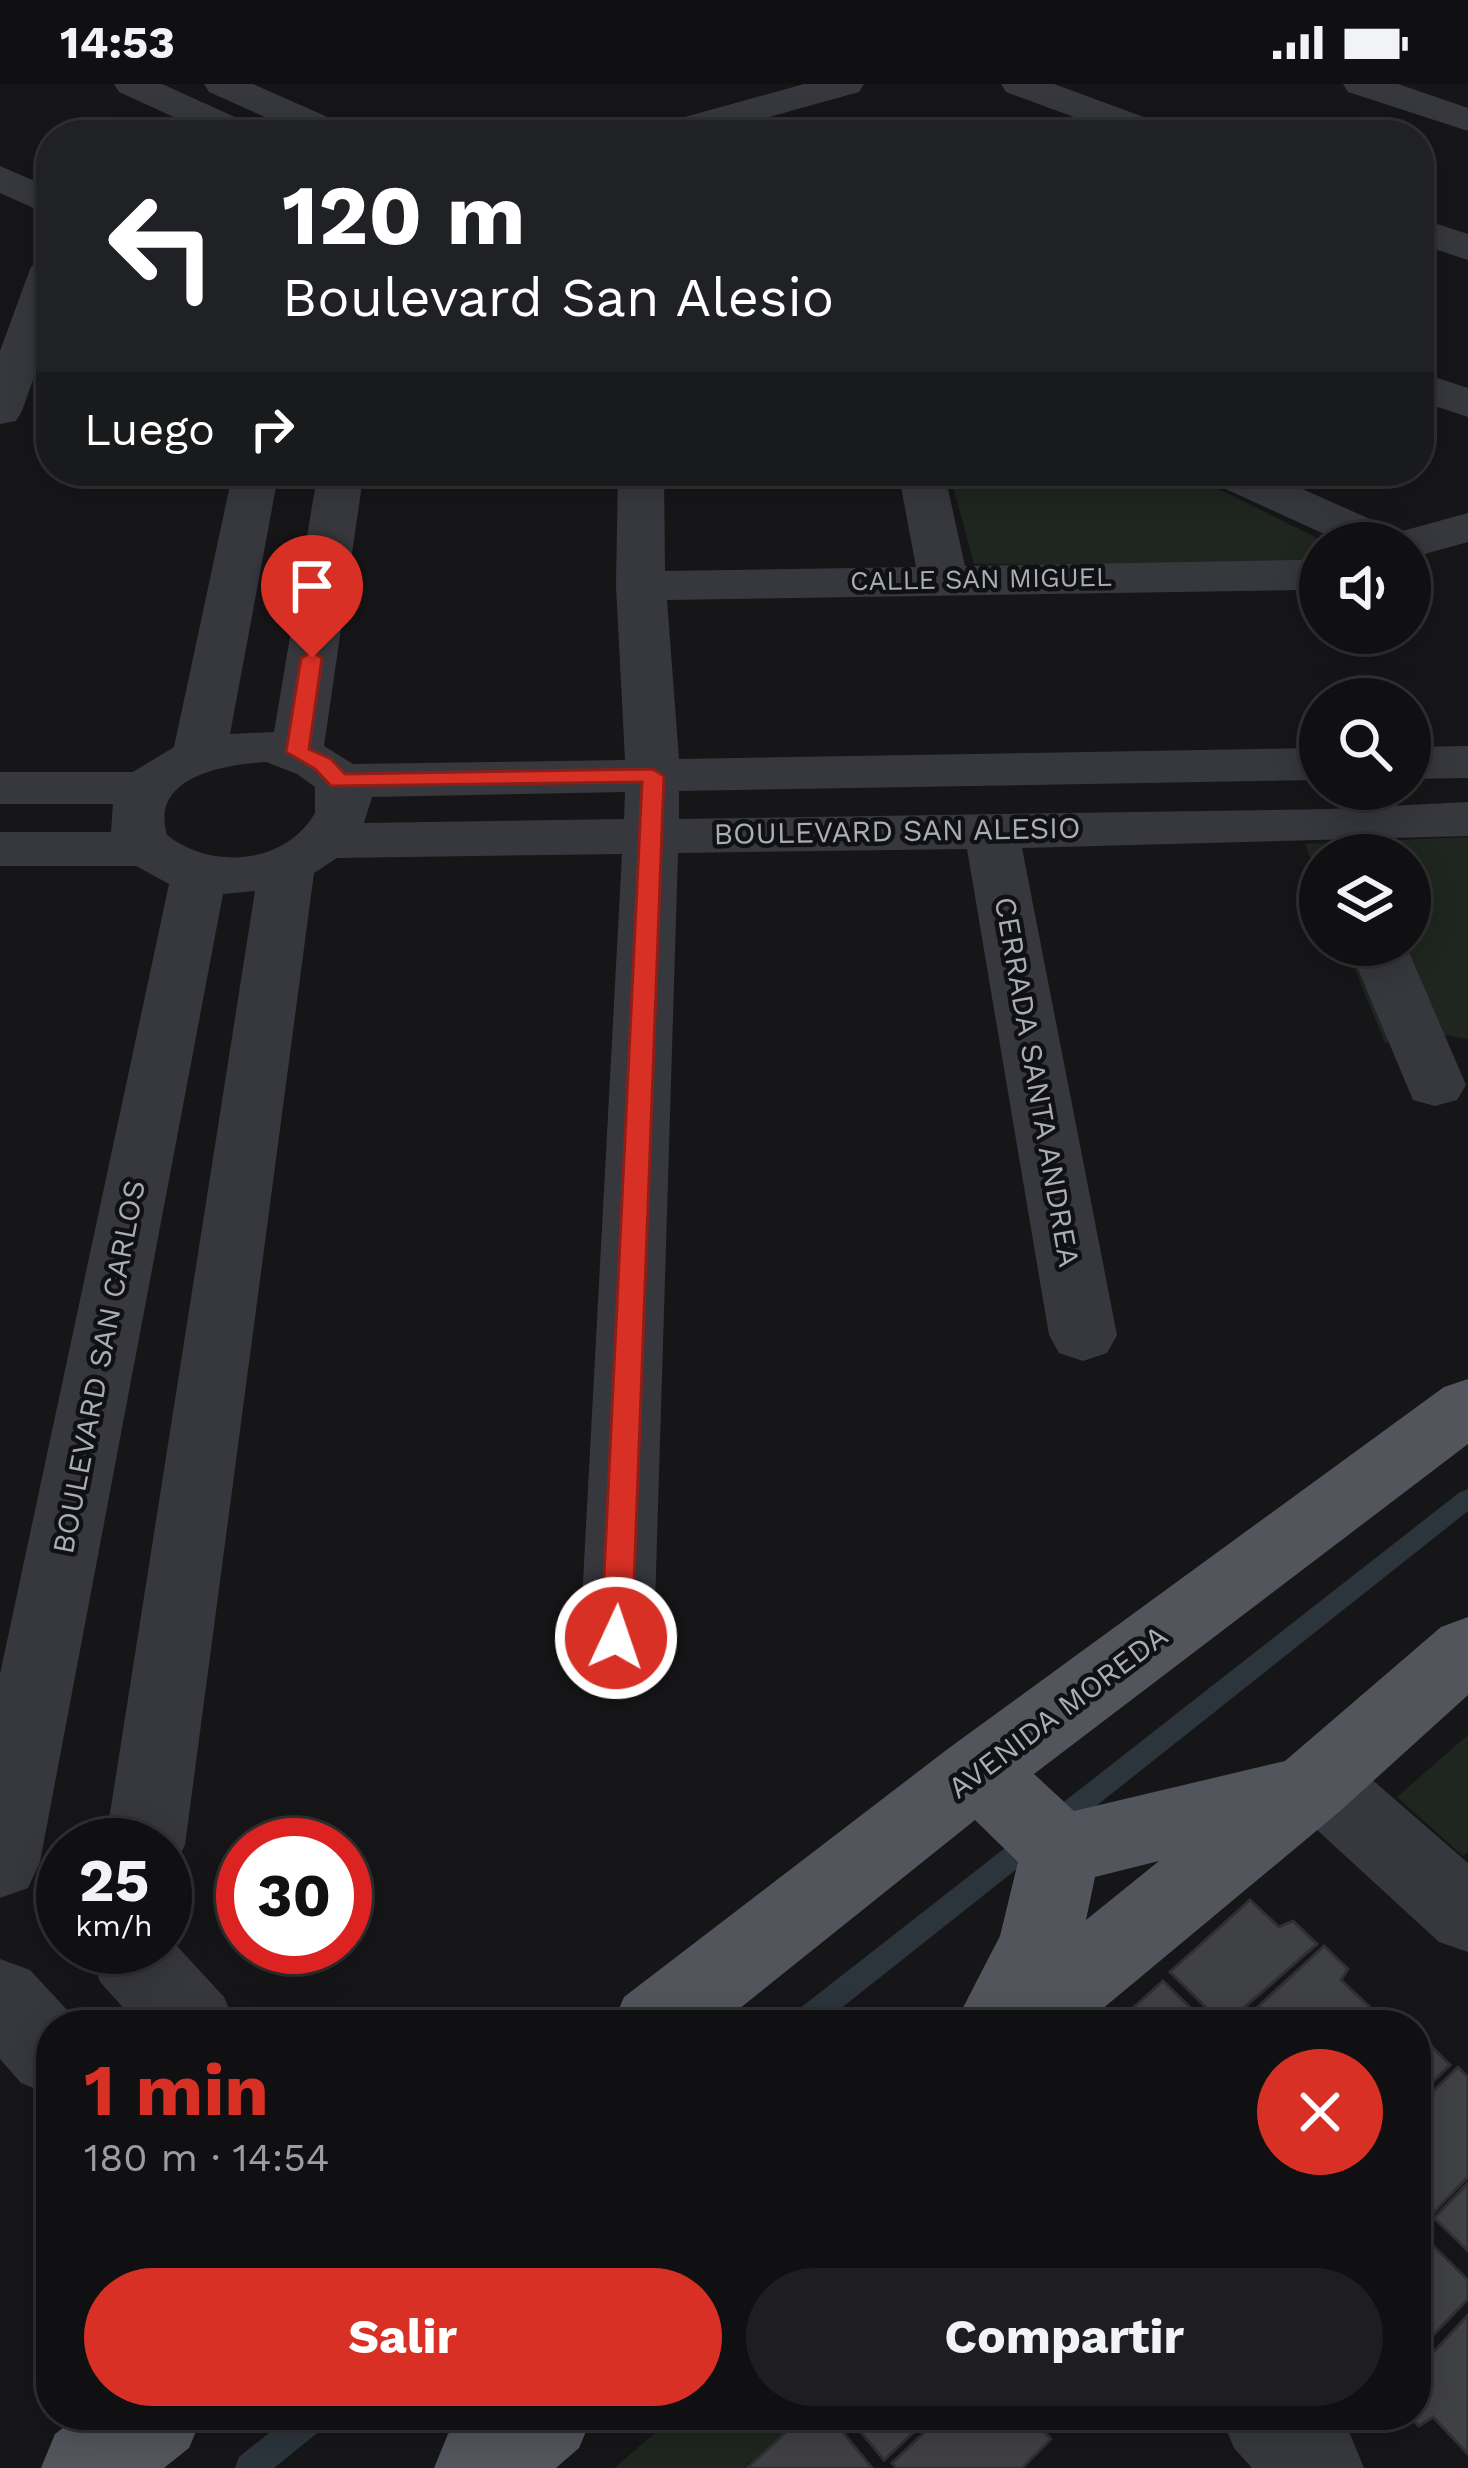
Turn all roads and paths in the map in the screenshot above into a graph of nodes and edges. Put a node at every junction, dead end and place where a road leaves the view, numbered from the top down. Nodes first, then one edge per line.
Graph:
1 (132, 84) edge
2 (222, 84) edge
3 (846, 84) edge
4 (1018, 84) edge
5 (1361, 84) edge
6 (211, 120) edge
7 (303, 120) edge
8 (716, 120) edge
9 (1117, 120) edge
10 (1468, 121) edge
11 (0, 178) edge
12 (36, 196) edge
13 (1434, 236) edge
14 (1468, 248) edge
15 (36, 310) edge
16 (1434, 391) edge
17 (1468, 404) edge
18 (0, 410) edge
19 (253, 486) edge
20 (340, 486) edge
21 (641, 486) edge
22 (925, 486) edge
23 (1257, 486) edge
24 (1337, 522) edge
25 (1468, 527) edge
26 (1431, 538) edge
27 (1299, 575) edge
28 (944, 578) junction
29 (641, 586) junction
30 (199, 756) junction
31 (1468, 762) edge
32 (1431, 763) edge
33 (1299, 765) edge
34 (318, 766) junction
35 (0, 788) edge
36 (148, 788) junction
37 (652, 805) junction
38 (1468, 819) edge
39 (991, 829) junction
40 (1377, 834) edge
41 (1299, 840) edge
42 (0, 849) edge
43 (306, 852) junction
44 (174, 861) junction
45 (1387, 966) edge
46 (1435, 1085) dead end
47 (1083, 1336) dead end
48 (1468, 1406) edge
49 (616, 1638) dead end
50 (1468, 1648) edge
51 (977, 1772) junction
52 (1314, 1784) junction
53 (149, 1818) edge
54 (1060, 1850) junction
55 (0, 1862) edge
56 (1468, 1915) edge
57 (147, 1974) edge
58 (0, 1998) edge
59 (180, 2010) edge
60 (673, 2010) edge
61 (1004, 2010) edge
62 (1037, 2010) edge
63 (36, 2038) edge
64 (137, 2430) edge
65 (1281, 2430) edge
66 (89, 2468) edge
67 (1316, 2468) edge

1 - 6 street
2 - 7 street
3 - 8 street
4 - 9 street
5 - 10 street
11 - 12 street
13 - 14 street
15 - 18 street
16 - 17 street
19 - 30 street
20 - 34 street
21 - 29 street
22 - 28 street
23 - 24 street
25 - 26 street
27 - 28 street, CALLE SAN MIGUEL
28 - 29 street, CALLE SAN MIGUEL
29 - 37 street
30 - 34 street
30 - 36 street
31 - 32 street
33 - 37 street, BOULEVARD SAN ALESIO
34 - 37 street, BOULEVARD SAN ALESIO
34 - 43 street
35 - 36 street
36 - 44 street
37 - 39 street, BOULEVARD SAN ALESIO
37 - 43 street, BOULEVARD SAN ALESIO
37 - 49 street
38 - 40 street, BOULEVARD SAN ALESIO
39 - 41 street, BOULEVARD SAN ALESIO
39 - 47 street, CERRADA SANTA ANDREA
42 - 44 street
43 - 44 street
43 - 53 street
44 - 55 street, BOULEVARD SAN CARLOS
45 - 46 street
48 - 51 main road, AVENIDA MOREDA
50 - 52 main road
51 - 54 main road
51 - 60 main road, AVENIDA MOREDA
52 - 54 main road
52 - 56 street
52 - 62 main road
54 - 61 main road
57 - 59 street
58 - 63 street
64 - 66 main road
65 - 67 street

